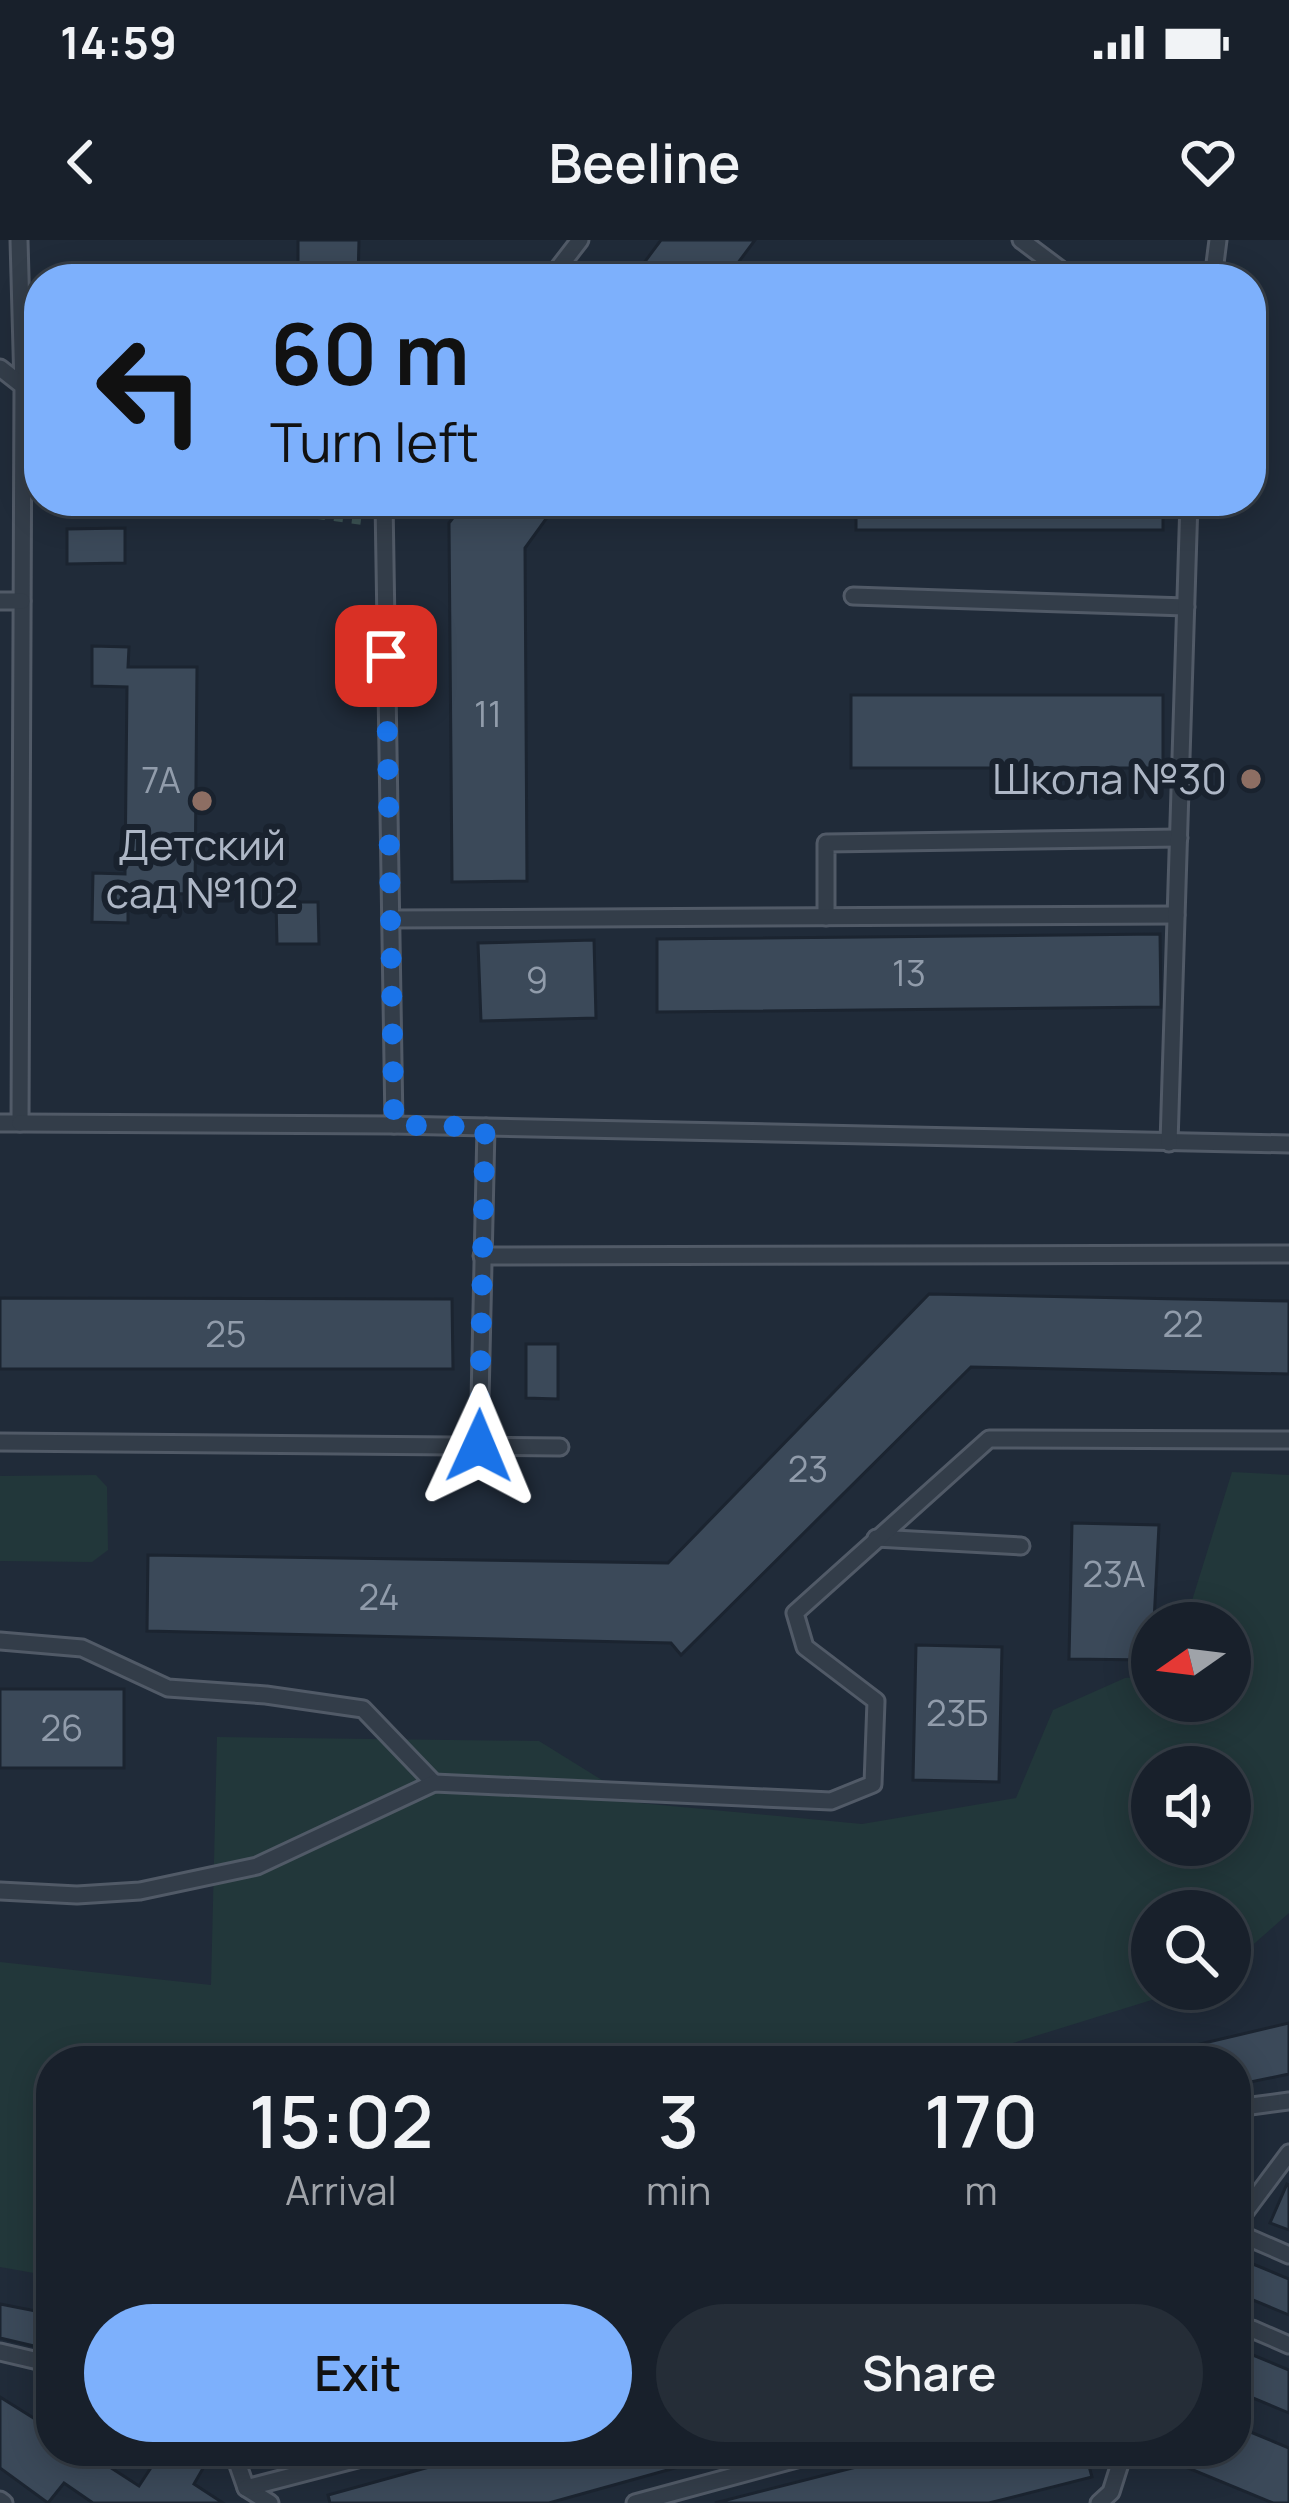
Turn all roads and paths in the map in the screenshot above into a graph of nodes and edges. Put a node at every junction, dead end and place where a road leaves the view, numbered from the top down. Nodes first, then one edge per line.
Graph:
1 (19, 240) edge
2 (580, 240) edge
3 (1021, 240) edge
4 (562, 264) edge
5 (1053, 264) edge
6 (0, 368) edge
7 (23, 386) junction
8 (22, 501) joint
9 (317, 516) edge
10 (384, 516) edge
11 (1189, 516) edge
12 (384, 525) junction
13 (853, 596) dead end
14 (0, 601) edge
15 (22, 601) junction
16 (1186, 607) junction
17 (0, 821) edge
18 (21, 821) junction
19 (1179, 838) junction
20 (0, 905) edge
21 (21, 905) junction
22 (1176, 915) junction
23 (826, 916) junction
24 (391, 919) junction
25 (0, 1123) edge
26 (20, 1124) junction
27 (394, 1125) junction
28 (485, 1127) junction
29 (1169, 1143) junction
30 (1289, 1144) edge
31 (1289, 1254) edge
32 (482, 1256) junction
33 (1289, 1440) edge
34 (0, 1442) edge
35 (479, 1446) junction
36 (560, 1447) dead end
37 (876, 1538) junction
38 (1021, 1546) dead end
39 (0, 1640) edge
40 (434, 1783) junction
41 (0, 1891) edge
42 (1289, 2101) edge
43 (1251, 2106) edge
44 (1288, 2157) edge
45 (1251, 2208) edge
46 (1251, 2236) edge
47 (1289, 2255) edge
48 (1252, 2329) dead end
49 (1289, 2345) edge
50 (0, 2352) edge
51 (36, 2360) edge
52 (238, 2466) edge
53 (330, 2466) edge
54 (771, 2466) edge
55 (1119, 2466) edge
56 (246, 2488) junction
57 (270, 2503) edge
58 (635, 2503) edge
59 (1099, 2503) edge

1 - 7 lane
2 - 4 lane
3 - 5 lane
6 - 7 lane
7 - 8 lane
8 - 15 lane
9 - 12 path
10 - 12 lane
11 - 16 lane
12 - 24 lane
13 - 16 lane
14 - 15 lane
15 - 18 lane
16 - 19 lane
17 - 18 lane
18 - 21 lane
19 - 22 lane
19 - 23 lane
20 - 21 lane
21 - 26 lane
22 - 23 lane
22 - 29 lane
23 - 24 lane
24 - 27 lane
25 - 26 lane
26 - 27 lane
27 - 28 lane
28 - 29 lane
28 - 32 lane
29 - 30 lane
31 - 32 lane
32 - 35 lane
33 - 37 lane
34 - 35 lane
35 - 36 lane
37 - 38 lane
37 - 40 lane
39 - 40 lane
40 - 41 lane
42 - 43 lane
44 - 45 lane
46 - 47 lane
48 - 49 lane
50 - 51 lane
52 - 56 lane
53 - 56 lane
54 - 58 lane
55 - 59 lane
56 - 57 lane

